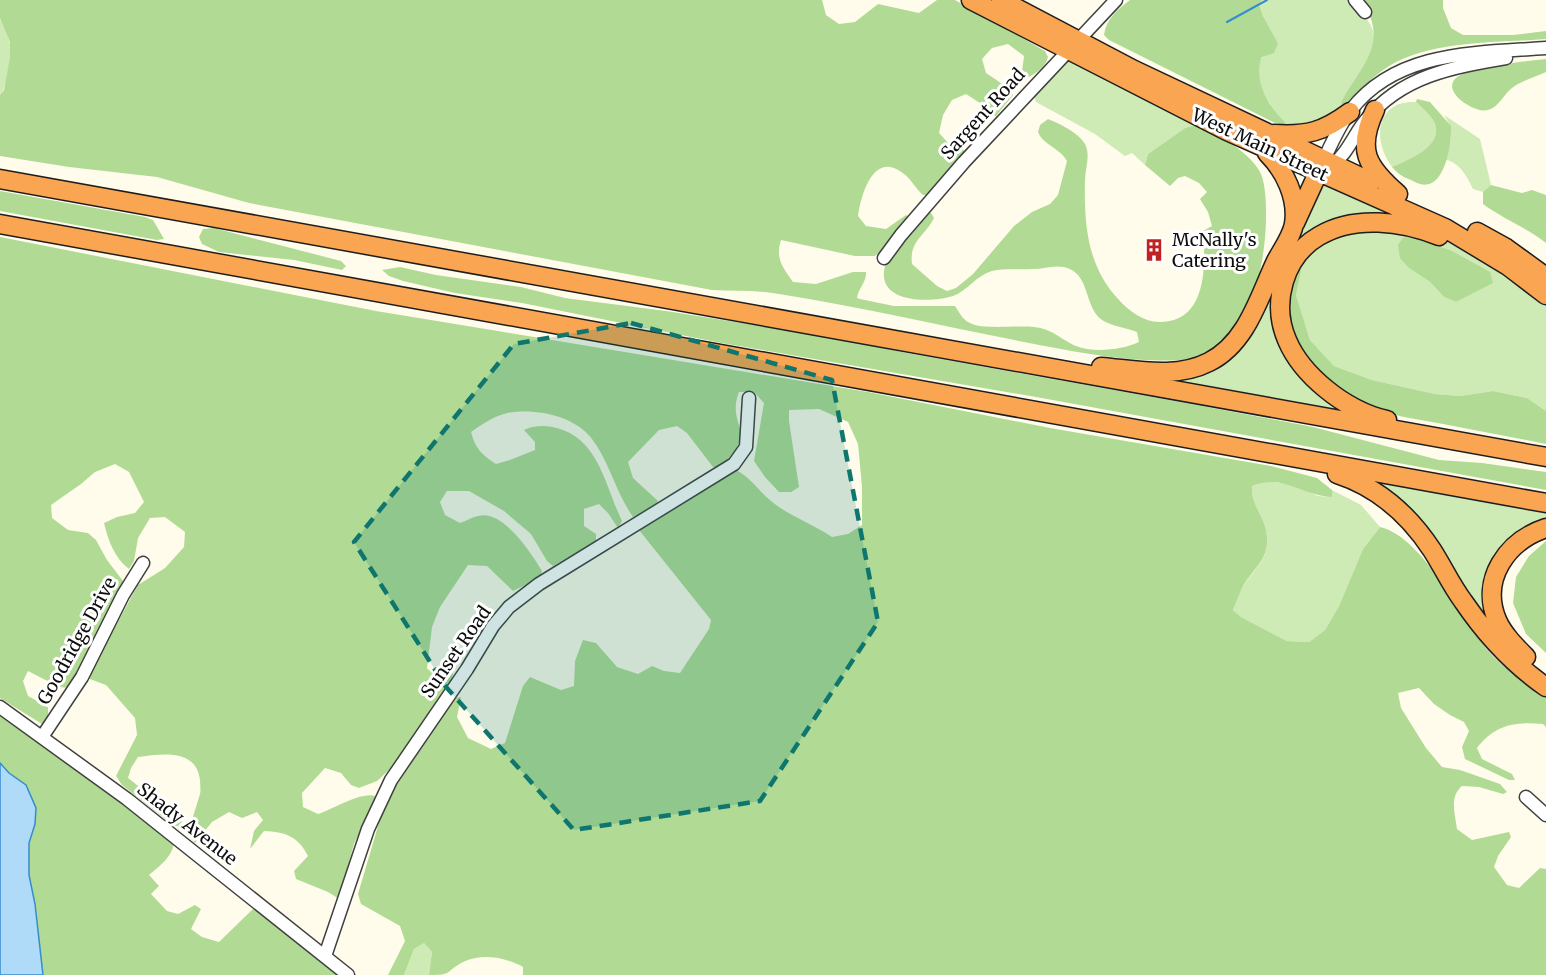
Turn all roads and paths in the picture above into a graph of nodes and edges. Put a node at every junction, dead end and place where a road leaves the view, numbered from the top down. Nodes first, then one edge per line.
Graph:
1 (971, 0) edge
2 (1001, 0) edge
3 (1116, 0) edge
4 (1355, 0) edge
5 (1365, 12) dead end
6 (1073, 45) junction
7 (1546, 49) edge
8 (1375, 110) junction
9 (1350, 112) junction
10 (1260, 139) junction
11 (1325, 166) junction
12 (0, 179) edge
13 (1398, 194) junction
14 (0, 224) edge
15 (1294, 225) junction
16 (884, 258) dead end
17 (1546, 277) edge
18 (1528, 280) junction
19 (1546, 295) edge
20 (921, 345) junction
21 (748, 398) dead end
22 (1260, 452) junction
23 (1517, 452) junction
24 (1546, 457) edge
25 (1546, 503) edge
26 (1546, 528) edge
27 (143, 563) dead end
28 (1546, 673) edge
29 (1546, 687) edge
30 (0, 707) edge
31 (42, 737) junction
32 (1526, 797) dead end
33 (1546, 814) edge
34 (325, 957) junction
35 (348, 975) edge

1 - 6 highway, West Main Street
2 - 6 highway, West Main Street
3 - 6 street, Sargent Road
4 - 5 street
6 - 10 highway, West Main Street
6 - 16 street, Sargent Road
7 - 8 street
7 - 9 street
8 - 11 street
8 - 13 highway
9 - 10 highway
9 - 11 street
10 - 11 highway, West Main Street
10 - 15 highway
11 - 13 highway, West Main Street
11 - 15 highway
11 - 18 highway, West Main Street
12 - 20 highway
13 - 17 highway, West Main Street
14 - 22 highway
15 - 20 highway
18 - 19 highway, West Main Street
18 - 23 highway
20 - 23 highway
21 - 34 street, Sunset Road
22 - 25 highway
22 - 29 highway
23 - 24 highway
26 - 28 highway
27 - 31 street, Goodridge Drive
30 - 31 street, Shady Avenue
31 - 34 street, Shady Avenue
32 - 33 street
34 - 35 street, Shady Avenue

